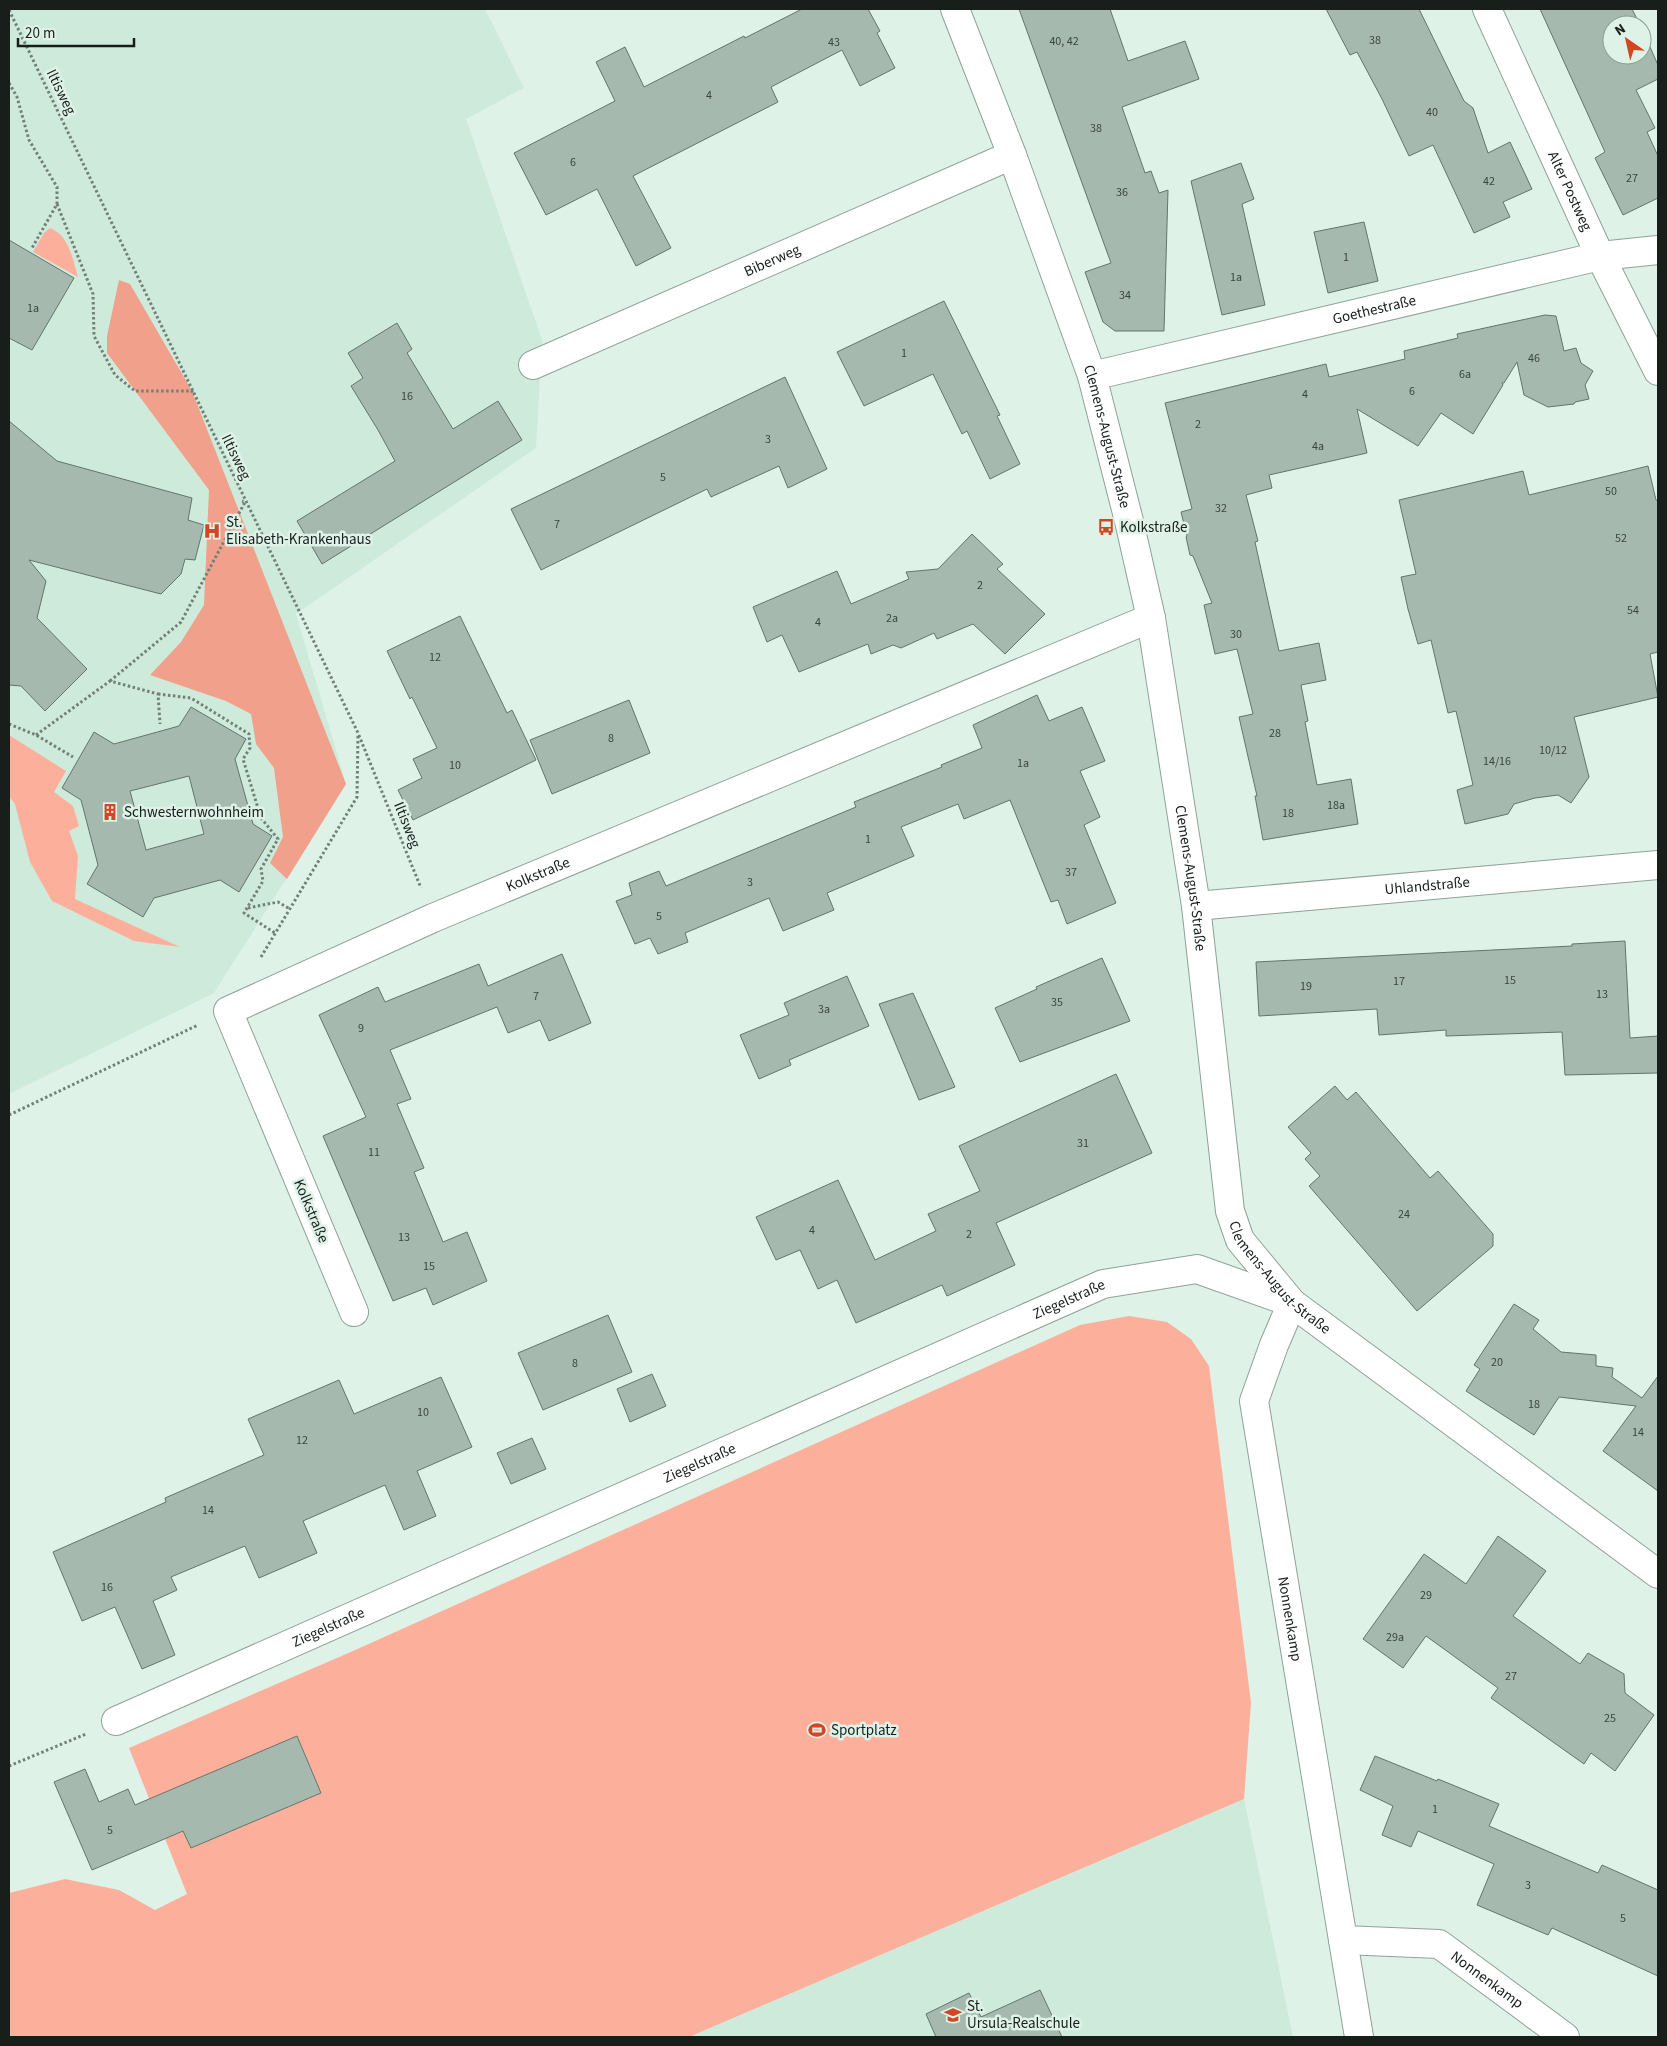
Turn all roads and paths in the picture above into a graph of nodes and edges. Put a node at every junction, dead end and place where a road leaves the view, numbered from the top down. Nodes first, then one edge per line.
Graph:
1 (955, 9) edge
2 (1486, 9) edge
3 (9, 10) edge
4 (9, 83) edge
5 (1012, 155) junction
6 (57, 204) junction
7 (32, 248) dead end
8 (1658, 250) edge
9 (1600, 256) junction
10 (533, 364) dead end
11 (1658, 371) edge
12 (1092, 376) junction
13 (192, 391) junction
14 (193, 396) dead end
15 (244, 501) junction
16 (1151, 618) junction
17 (110, 681) junction
18 (158, 694) junction
19 (9, 724) edge
20 (160, 724) dead end
21 (358, 733) junction
22 (36, 735) junction
23 (73, 757) dead end
24 (1658, 865) edge
25 (1196, 906) junction
26 (247, 908) junction
27 (290, 909) junction
28 (433, 918) junction
29 (275, 932) junction
30 (256, 964) dead end
31 (228, 1011) junction
32 (9, 1115) edge
33 (1292, 1303) junction
34 (354, 1312) dead end
35 (1658, 1574) edge
36 (116, 1721) joint
37 (9, 1766) edge
38 (1344, 1940) junction
39 (1359, 2037) edge
40 (1565, 2037) edge

1 - 5 street, Clemens-August-Straße
2 - 9 street, Alter Postweg
3 - 13 path, Iltisweg
4 - 6 path
5 - 10 street, Biberweg
5 - 12 street, Clemens-August-Straße
6 - 7 path
6 - 13 path
8 - 9 street, Goethestraße
9 - 11 street, Alter Postweg
9 - 12 street, Goethestraße
12 - 16 street, Clemens-August-Straße
13 - 14 path
13 - 15 path, Iltisweg
15 - 17 path
15 - 21 path, Iltisweg
16 - 25 street, Clemens-August-Straße
16 - 28 street, Kolkstraße
17 - 18 path
17 - 22 path
18 - 20 path
18 - 26 path
19 - 22 path
21 - 27 path
21 - 28 path, Iltisweg
22 - 23 path
24 - 25 street, Uhlandstraße
25 - 33 street, Clemens-August-Straße
26 - 27 path
26 - 29 path
27 - 29 path
28 - 31 street, Kolkstraße
29 - 30 path
31 - 32 path
31 - 34 street, Kolkstraße
33 - 35 street, Clemens-August-Straße
33 - 36 street, Ziegelstraße
33 - 38 street, Nonnenkamp
36 - 37 path
38 - 39 street, Nonnenkamp
38 - 40 street, Nonnenkamp

